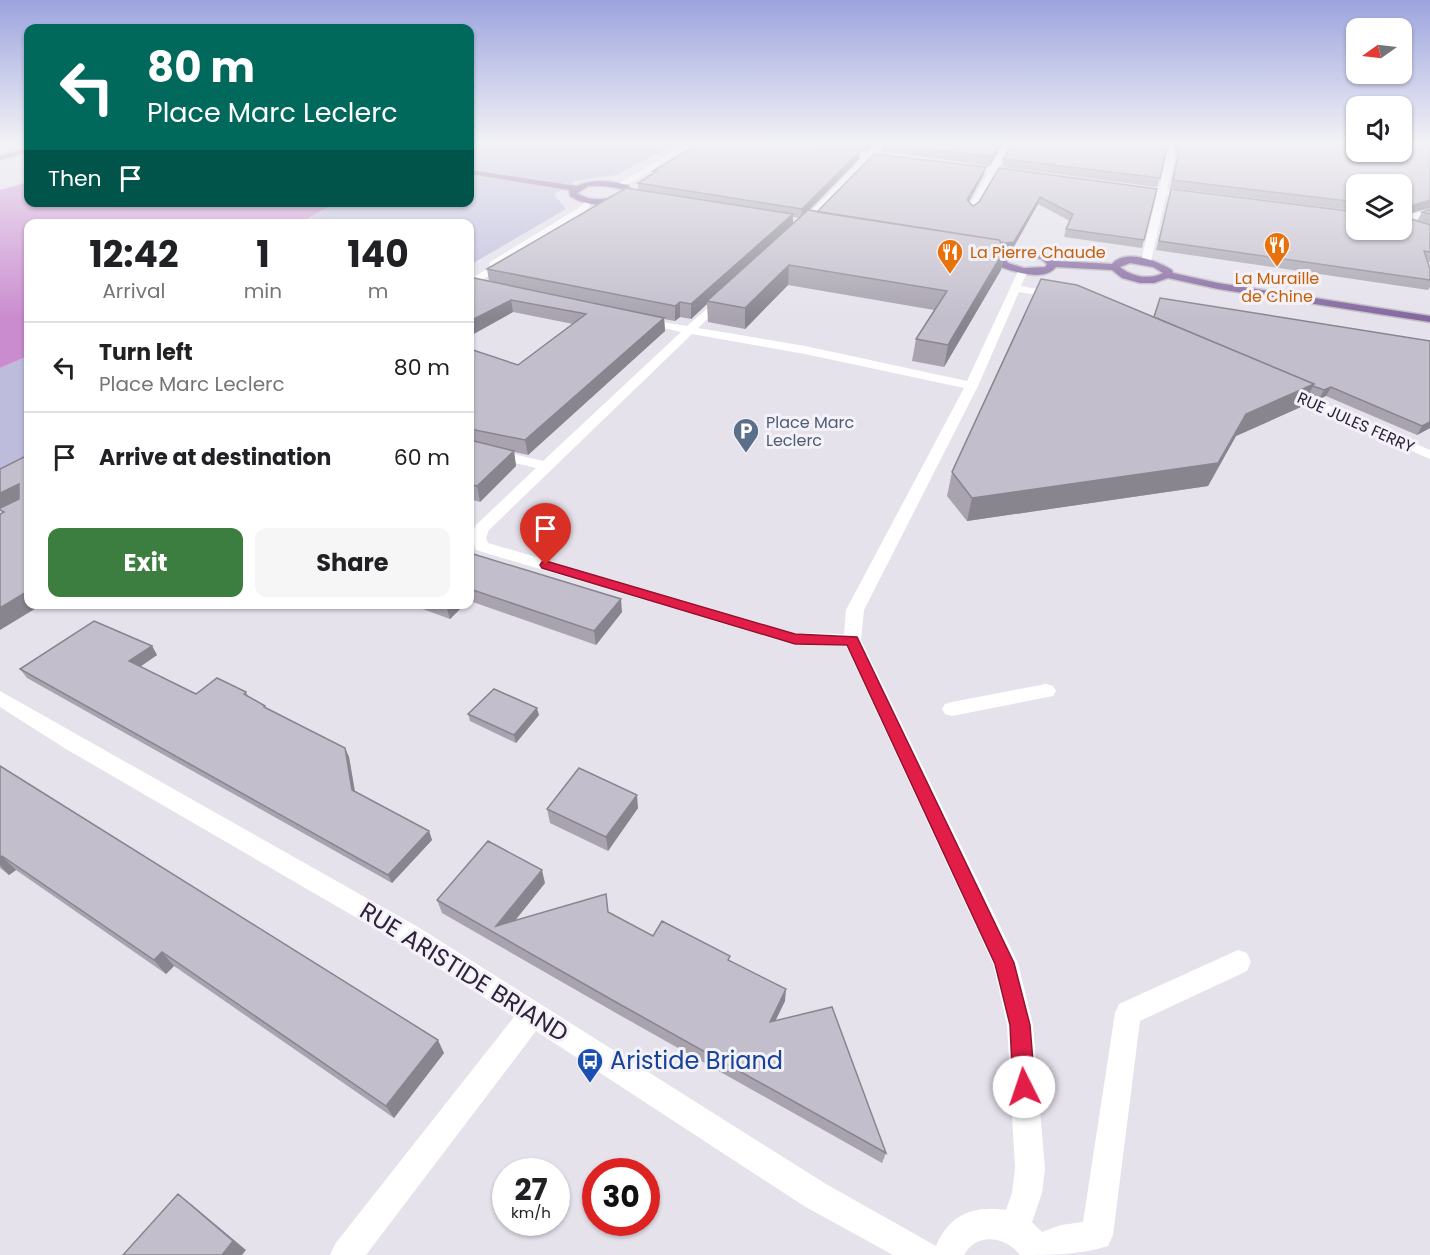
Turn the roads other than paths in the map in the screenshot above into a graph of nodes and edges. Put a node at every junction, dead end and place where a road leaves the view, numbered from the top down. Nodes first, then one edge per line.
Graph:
1 (589, 200) edge
2 (605, 201) edge
3 (823, 201) edge
4 (976, 201) edge
5 (1160, 201) edge
6 (972, 208) edge
7 (1425, 213) edge
8 (1430, 218) edge
9 (800, 223) junction
10 (1412, 224) edge
11 (820, 226) edge
12 (1420, 227) edge
13 (790, 238) edge
14 (1146, 261) junction
15 (1053, 264) junction
16 (1115, 267) junction
17 (1023, 271) junction
18 (1167, 275) junction
19 (474, 279) edge
20 (474, 282) edge
21 (739, 284) edge
22 (474, 285) edge
23 (1014, 288) junction
24 (491, 289) edge
25 (1069, 298) edge
26 (627, 317) edge
27 (1430, 319) edge
28 (688, 330) junction
29 (972, 386) junction
30 (1276, 387) edge
31 (474, 449) edge
32 (1430, 455) edge
33 (545, 466) junction
34 (852, 640) junction
35 (1046, 691) dead end
36 (0, 698) edge
37 (952, 709) dead end
38 (1238, 962) dead end
39 (533, 1014) junction
40 (1015, 1227) junction
41 (1036, 1252) edge
42 (346, 1255) edge
43 (924, 1255) edge
44 (948, 1255) edge

1 - 19 street
2 - 20 street
3 - 9 street
4 - 6 street
5 - 14 street
7 - 8 street
9 - 11 main road
9 - 13 street
10 - 12 street
14 - 16 main road
14 - 18 main road
15 - 16 main road
15 - 17 main road
15 - 17 main road
16 - 18 main road
17 - 23 street
18 - 27 main road
21 - 28 street
22 - 24 street
23 - 25 street
23 - 29 street
26 - 28 street
28 - 29 street
28 - 33 street
29 - 34 street
30 - 32 street, RUE JULES FERRY
31 - 33 street
33 - 34 street
34 - 40 street
35 - 37 street
36 - 39 street, RUE ARISTIDE BRIAND
38 - 41 street
39 - 42 street
39 - 43 street, RUE ARISTIDE BRIAND
40 - 41 street
40 - 44 street

